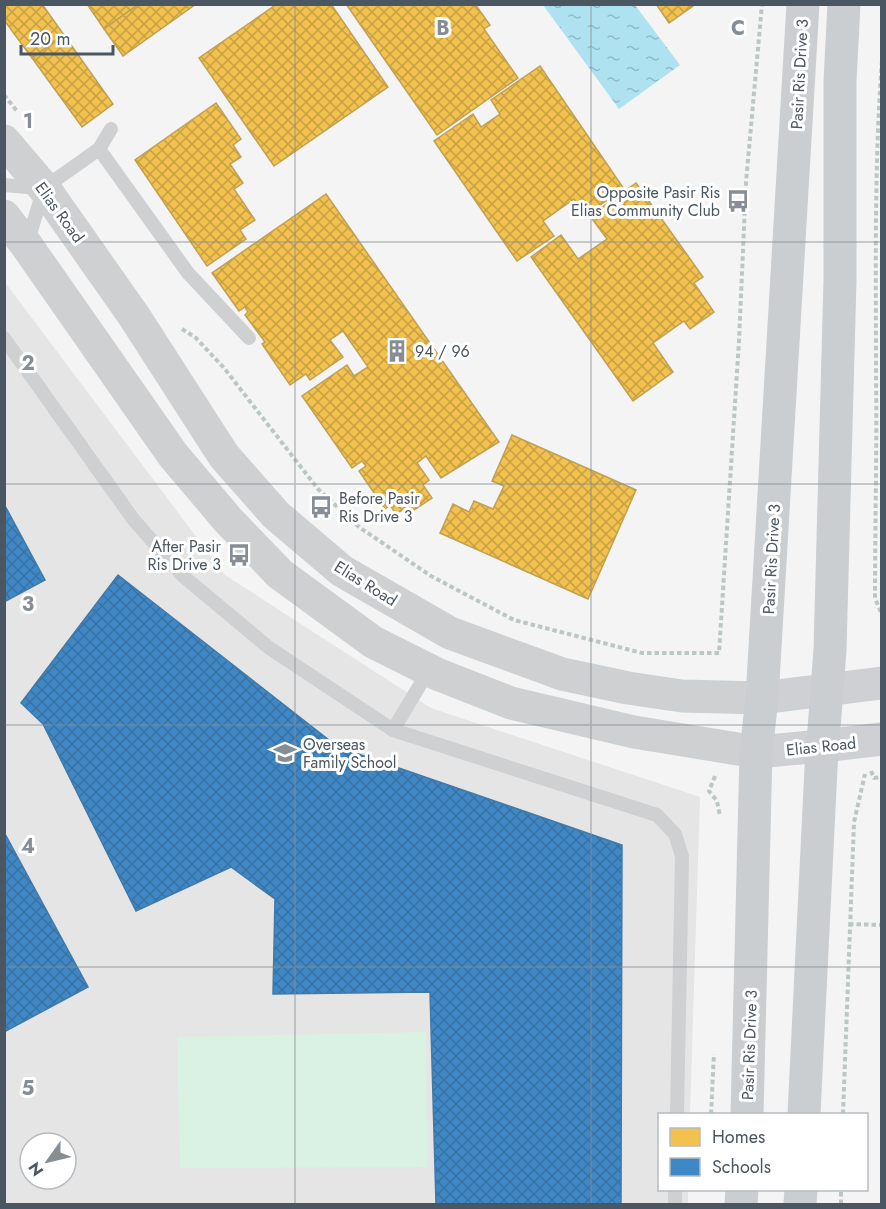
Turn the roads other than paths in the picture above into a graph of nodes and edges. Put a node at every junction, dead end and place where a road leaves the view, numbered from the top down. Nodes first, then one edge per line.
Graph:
1 (803, 4) edge
2 (844, 4) edge
3 (11, 127) edge
4 (111, 129) dead end
5 (99, 149) junction
6 (4, 185) edge
7 (44, 188) junction
8 (4, 216) edge
9 (27, 246) junction
10 (4, 338) edge
11 (249, 338) dead end
12 (429, 670) junction
13 (882, 683) edge
14 (828, 689) junction
15 (762, 698) junction
16 (393, 730) junction
17 (822, 746) junction
18 (756, 752) junction
19 (875, 752) edge
20 (677, 1113) edge
21 (747, 1113) edge
22 (804, 1113) edge

1 - 15 main road, Pasir Ris Drive 3
2 - 14 main road
3 - 7 street, Elias Road
4 - 5 lane
5 - 7 lane
5 - 11 lane
6 - 7 lane
7 - 9 lane
7 - 15 street, Elias Road
8 - 9 street, Elias Road
9 - 12 street, Elias Road
10 - 16 lane
12 - 16 lane
12 - 18 street, Elias Road
13 - 14 main road, Elias Road
14 - 15 main road, Elias Road
14 - 17 main road
15 - 18 main road, Pasir Ris Drive 3
16 - 20 lane
17 - 18 main road, Elias Road
17 - 19 main road, Elias Road
17 - 22 main road
18 - 21 main road, Pasir Ris Drive 3

